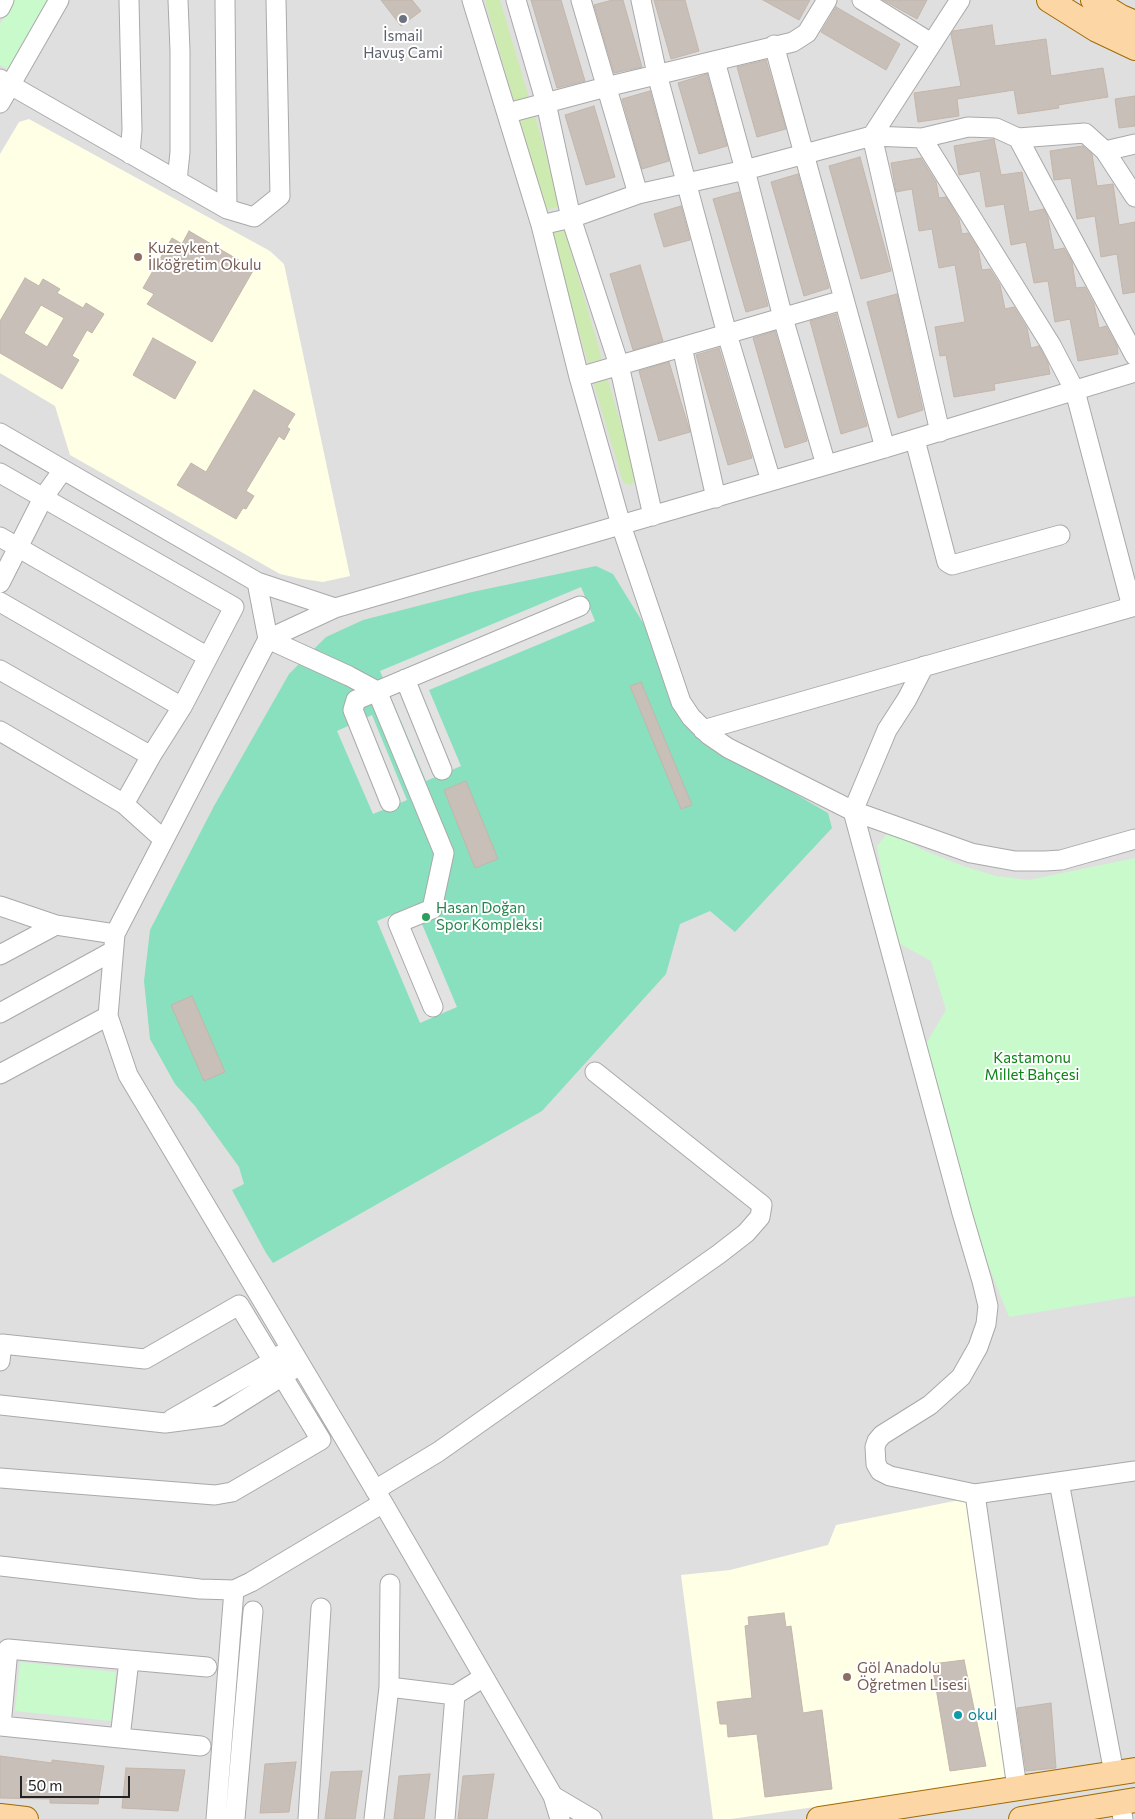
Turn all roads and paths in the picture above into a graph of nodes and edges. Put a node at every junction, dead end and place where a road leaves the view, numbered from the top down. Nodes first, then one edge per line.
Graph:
1 (59, 0) edge
2 (129, 0) edge
3 (178, 0) edge
4 (225, 0) edge
5 (276, 0) edge
6 (472, 0) edge
7 (516, 0) edge
8 (581, 0) edge
9 (641, 0) edge
10 (827, 0) edge
11 (862, 0) edge
12 (960, 0) edge
13 (1049, 0) edge
14 (1093, 0) edge
15 (1135, 23) edge
16 (931, 43) junction
17 (774, 45) junction
18 (1135, 48) edge
19 (715, 61) junction
20 (657, 74) junction
21 (5, 82) edge
22 (606, 87) junction
23 (0, 103) edge
24 (546, 103) junction
25 (508, 113) junction
26 (872, 136) junction
27 (922, 138) junction
28 (1018, 138) junction
29 (1135, 144) edge
30 (1105, 151) junction
31 (130, 154) junction
32 (803, 154) junction
33 (745, 170) junction
34 (178, 181) junction
35 (687, 182) junction
36 (638, 194) junction
37 (1135, 197) edge
38 (227, 209) junction
39 (571, 218) junction
40 (541, 225) junction
41 (843, 300) junction
42 (783, 318) junction
43 (727, 334) junction
44 (682, 347) junction
45 (1135, 356) edge
46 (619, 365) junction
47 (1135, 372) edge
48 (579, 377) junction
49 (1075, 391) junction
50 (940, 432) junction
51 (0, 433) edge
52 (915, 440) junction
53 (885, 448) junction
54 (826, 465) junction
55 (63, 470) junction
56 (0, 473) edge
57 (771, 482) junction
58 (43, 498) junction
59 (716, 498) junction
60 (653, 516) junction
61 (621, 525) junction
62 (1060, 535) dead end
63 (0, 537) edge
64 (18, 548) junction
65 (257, 582) junction
66 (0, 583) edge
67 (0, 602) edge
68 (580, 606) dead end
69 (1134, 607) edge
70 (335, 608) junction
71 (268, 639) junction
72 (208, 657) junction
73 (924, 666) junction
74 (0, 670) edge
75 (405, 679) junction
76 (377, 691) junction
77 (182, 707) junction
78 (703, 730) junction
79 (0, 731) edge
80 (151, 756) junction
81 (442, 770) dead end
82 (390, 802) dead end
83 (124, 804) junction
84 (853, 811) junction
85 (163, 839) junction
86 (1135, 839) edge
87 (0, 906) edge
88 (56, 925) junction
89 (114, 943) junction
90 (0, 955) edge
91 (433, 1007) dead end
92 (0, 1014) edge
93 (108, 1016) junction
94 (594, 1072) dead end
95 (0, 1074) edge
96 (290, 1347) junction
97 (0, 1361) edge
98 (300, 1364) junction
99 (278, 1369) junction
100 (234, 1383) junction
101 (245, 1400) junction
102 (0, 1405) edge
103 (165, 1423) junction
104 (1135, 1471) edge
105 (0, 1478) edge
106 (1059, 1482) junction
107 (975, 1494) junction
108 (379, 1496) junction
109 (0, 1566) edge
110 (390, 1584) dead end
111 (234, 1590) junction
112 (321, 1608) dead end
113 (253, 1611) dead end
114 (4, 1648) edge
115 (129, 1660) junction
116 (207, 1667) dead end
117 (484, 1677) junction
118 (389, 1687) junction
119 (455, 1695) junction
120 (0, 1726) edge
121 (120, 1738) junction
122 (201, 1746) dead end
123 (1124, 1771) edge
124 (1017, 1788) junction
125 (553, 1796) junction
126 (1126, 1807) edge
127 (0, 1816) edge
128 (26, 1819) edge
129 (216, 1819) edge
130 (235, 1819) edge
131 (308, 1819) edge
132 (374, 1819) edge
133 (445, 1819) edge
134 (548, 1819) edge
135 (560, 1819) edge
136 (592, 1819) edge
137 (819, 1819) edge
138 (1021, 1819) edge

1 - 21 street
2 - 31 street
3 - 34 street
4 - 38 street
5 - 38 street
6 - 25 street
7 - 24 street
8 - 22 street
9 - 20 street
10 - 17 street
11 - 16 street
12 - 16 street
13 - 18 main road
14 - 15 main road
16 - 26 street
17 - 19 street
17 - 32 street
19 - 20 street
19 - 33 street
20 - 22 street
20 - 35 street
21 - 23 street
21 - 31 street
22 - 24 street
22 - 36 street
24 - 25 street
24 - 39 street
25 - 40 street
26 - 27 street
26 - 32 street
26 - 50 street
27 - 28 street
27 - 49 street
28 - 30 street
28 - 45 street
29 - 30 street
30 - 37 street
31 - 34 street
32 - 33 street
32 - 41 street
33 - 35 street
33 - 42 street
34 - 38 street
35 - 36 street
35 - 43 street
36 - 39 street
39 - 40 street
39 - 46 street
40 - 48 street
41 - 42 street
41 - 53 street
42 - 43 street
42 - 54 street
43 - 44 street
43 - 57 street
44 - 46 street
44 - 59 street
46 - 48 street
46 - 60 street
47 - 49 street
48 - 61 street
49 - 50 street
49 - 69 street
50 - 52 street
51 - 55 street
52 - 53 street
52 - 62 street
53 - 54 street
54 - 57 street
55 - 58 street
55 - 65 street
56 - 58 street
57 - 59 street
58 - 64 street
58 - 72 street
59 - 60 street
60 - 61 street
61 - 70 street
61 - 78 street
63 - 64 street
64 - 66 street
64 - 72 street
65 - 70 street
65 - 71 street
67 - 77 street
68 - 75 street
69 - 73 street
70 - 71 street
71 - 76 street
71 - 85 street
72 - 77 street
73 - 78 street
73 - 84 street
74 - 80 street
75 - 76 street
75 - 81 street
76 - 82 street
76 - 91 street
77 - 80 street
78 - 84 street
79 - 83 street
80 - 83 street
83 - 85 street
84 - 86 street
84 - 107 street
85 - 89 street
87 - 88 street
88 - 89 street
88 - 90 street
89 - 92 street
89 - 93 street
93 - 95 street
93 - 96 street
94 - 108 street
96 - 98 street
96 - 99 street
97 - 99 street
98 - 99 street
98 - 108 street
99 - 100 street
99 - 101 street
99 - 105 street
100 - 101 street
100 - 103 street
101 - 103 street
102 - 103 street
104 - 106 street
106 - 107 street
106 - 123 street
107 - 124 street
108 - 111 street
108 - 117 street
109 - 111 street
110 - 118 street
111 - 129 street
112 - 131 street
113 - 130 street
114 - 115 street
114 - 120 street
115 - 116 street
115 - 121 street
117 - 119 street
117 - 125 street
118 - 119 street
118 - 132 street
119 - 133 street
120 - 121 street
121 - 122 street
123 - 124 main road
124 - 137 main road
125 - 134 street
125 - 135 street
125 - 136 street
126 - 138 main road
127 - 128 main road

